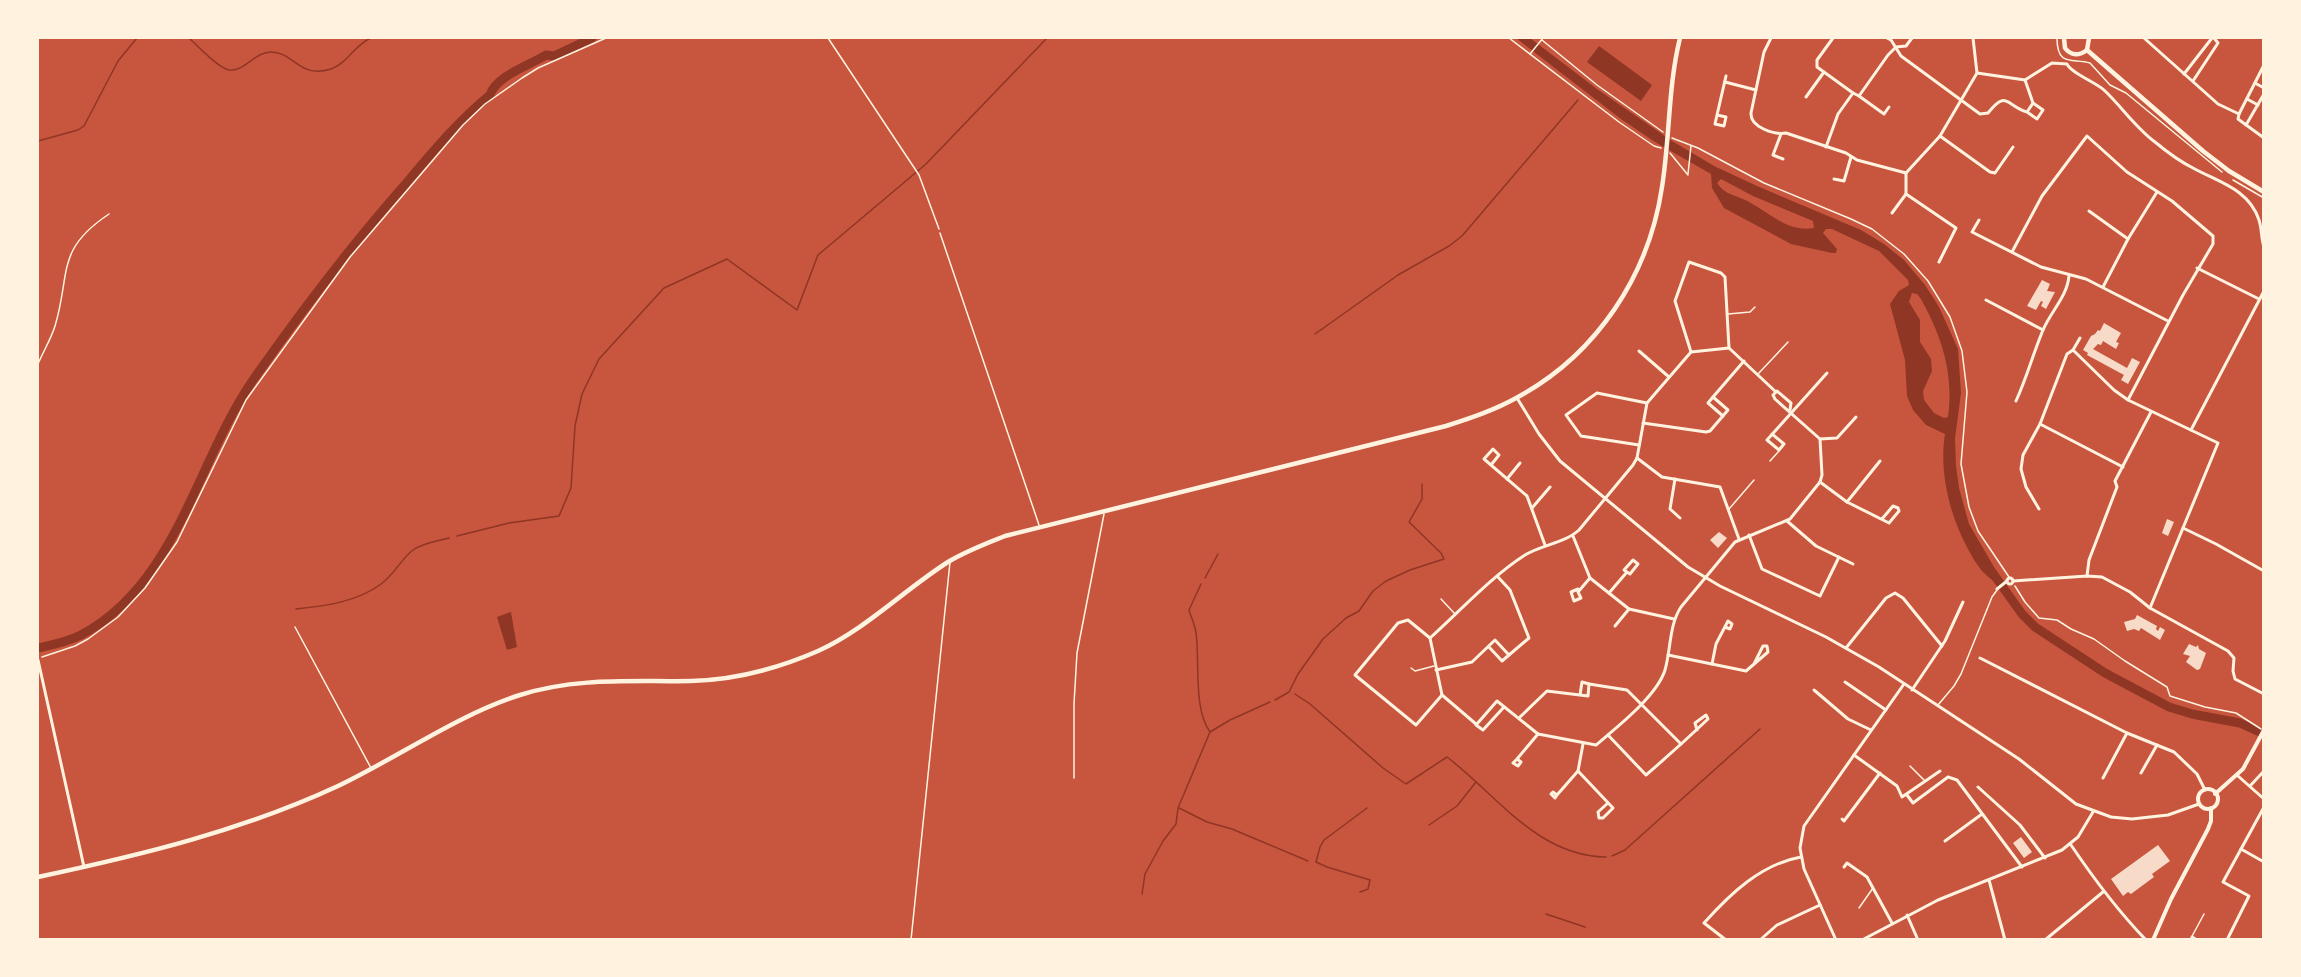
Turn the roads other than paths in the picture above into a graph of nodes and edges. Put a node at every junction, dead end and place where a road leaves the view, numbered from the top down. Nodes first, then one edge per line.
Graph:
1 (1680, 38) edge
2 (1770, 38) edge
3 (1833, 38) edge
4 (1887, 38) edge
5 (1912, 38) edge
6 (1973, 38) edge
7 (2064, 38) edge
8 (2089, 38) edge
9 (2144, 38) edge
10 (2213, 38) edge
11 (1896, 47) junction
12 (2086, 50) junction
13 (2197, 58) junction
14 (2069, 59) junction
15 (2205, 64) junction
16 (2264, 65) edge
17 (1824, 72) junction
18 (1977, 73) junction
19 (2184, 74) junction
20 (1726, 76) dead end
21 (2025, 80) junction
22 (2193, 81) junction
23 (1725, 82) junction
24 (2255, 83) junction
25 (2264, 88) edge
26 (1756, 90) junction
27 (1853, 93) junction
28 (2264, 94) edge
29 (1859, 96) junction
30 (1806, 97) dead end
31 (1960, 99) junction
32 (2247, 99) junction
33 (2033, 103) junction
34 (2258, 105) junction
35 (1889, 108) dead end
36 (2027, 112) junction
37 (2239, 114) junction
38 (1718, 115) dead end
39 (2246, 125) junction
40 (1781, 134) junction
41 (1940, 136) junction
42 (2264, 138) edge
43 (1826, 147) junction
44 (2013, 147) dead end
45 (1851, 157) junction
46 (1784, 159) dead end
47 (1905, 173) junction
48 (1834, 179) dead end
49 (2157, 192) junction
50 (2264, 192) edge
51 (1906, 194) junction
52 (2089, 211) dead end
53 (1892, 213) dead end
54 (109, 214) dead end
55 (1978, 220) dead end
56 (940, 233) road end
57 (2128, 239) junction
58 (2264, 247) edge
59 (2012, 252) junction
60 (1939, 262) dead end
61 (2197, 268) junction
62 (2069, 276) junction
63 (2103, 287) junction
64 (2264, 291) edge
65 (1986, 300) dead end
66 (2259, 300) junction
67 (1755, 307) dead end
68 (1727, 314) junction
69 (2168, 321) junction
70 (2043, 330) junction
71 (2080, 338) dead end
72 (1788, 342) dead end
73 (1729, 348) junction
74 (2073, 350) junction
75 (1639, 351) dead end
76 (1691, 352) junction
77 (1744, 361) junction
78 (38, 364) edge
79 (1827, 374) dead end
80 (1758, 375) junction
81 (1669, 377) junction
82 (1776, 392) junction
83 (1713, 397) junction
84 (1516, 398) junction
85 (2128, 400) junction
86 (2016, 401) dead end
87 (1647, 403) junction
88 (1791, 411) junction
89 (2151, 411) junction
90 (1723, 416) junction
91 (1856, 417) dead end
92 (1643, 423) junction
93 (2040, 424) junction
94 (2191, 430) junction
95 (1773, 434) junction
96 (1820, 438) junction
97 (1639, 445) junction
98 (1779, 450) junction
99 (1637, 458) junction
100 (1770, 461) dead end
101 (1880, 461) dead end
102 (1520, 463) dead end
103 (1491, 465) junction
104 (2264, 465) edge
105 (2123, 467) junction
106 (2264, 470) edge
107 (1508, 479) junction
108 (1675, 479) junction
109 (1754, 480) dead end
110 (1820, 482) junction
111 (1550, 487) dead end
112 (1605, 499) junction
113 (1847, 502) junction
114 (1532, 508) junction
115 (1728, 509) junction
116 (2039, 509) dead end
117 (1103, 510) junction
118 (1680, 518) dead end
119 (1882, 519) junction
120 (1787, 520) junction
121 (1040, 526) junction
122 (2182, 528) junction
123 (1749, 535) junction
124 (1573, 536) junction
125 (1739, 539) junction
126 (1545, 545) junction
127 (1839, 557) junction
128 (950, 561) junction
129 (1853, 564) dead end
130 (2264, 571) edge
131 (1627, 572) junction
132 (2087, 576) junction
133 (1498, 577) junction
134 (1590, 578) junction
135 (1705, 578) junction
136 (1997, 589) joint
137 (1578, 592) dead end
138 (1609, 593) junction
139 (1441, 599) dead end
140 (1963, 603) dead end
141 (2150, 608) junction
142 (1629, 609) junction
143 (1456, 615) junction
144 (1674, 619) junction
145 (1615, 626) dead end
146 (296, 627) dead end
147 (1725, 627) dead end
148 (1430, 638) junction
149 (1488, 646) junction
150 (1941, 646) junction
151 (1846, 648) junction
152 (1509, 655) junction
153 (1668, 655) junction
154 (1980, 658) dead end
155 (38, 659) edge
156 (1754, 663) junction
157 (1712, 664) junction
158 (1411, 668) dead end
159 (1436, 668) junction
160 (1845, 682) dead end
161 (1589, 684) junction
162 (1904, 684) junction
163 (1814, 690) dead end
164 (1912, 690) junction
165 (2264, 694) edge
166 (1442, 695) junction
167 (1580, 695) junction
168 (1641, 704) junction
169 (1937, 706) junction
170 (1504, 707) junction
171 (1886, 710) junction
172 (1519, 717) junction
173 (1476, 725) junction
174 (1697, 730) junction
175 (1872, 730) junction
176 (2264, 730) edge
177 (2127, 733) junction
178 (1538, 734) junction
179 (1608, 734) junction
180 (1582, 744) junction
181 (1681, 744) junction
182 (2157, 745) junction
183 (1854, 755) junction
184 (1517, 759) dead end
185 (1910, 766) dead end
186 (372, 769) junction
187 (1578, 771) junction
188 (1940, 771) dead end
189 (2264, 771) edge
190 (1880, 773) junction
191 (2141, 773) dead end
192 (2238, 776) junction
193 (1074, 778) dead end
194 (2103, 778) dead end
195 (1925, 782) junction
196 (2250, 786) junction
197 (1978, 787) dead end
198 (2205, 790) junction
199 (2216, 794) junction
200 (1557, 795) dead end
201 (1907, 795) junction
202 (2264, 799) edge
203 (1608, 803) junction
204 (2199, 804) junction
205 (2264, 807) edge
206 (2211, 808) junction
207 (2093, 812) junction
208 (1982, 814) junction
209 (1842, 819) dead end
210 (1945, 841) dead end
211 (2071, 844) junction
212 (2241, 849) junction
213 (1801, 857) junction
214 (2045, 858) junction
215 (2264, 862) edge
216 (84, 867) junction
217 (1844, 867) dead end
218 (2022, 867) junction
219 (38, 877) edge
220 (1989, 880) junction
221 (1874, 888) junction
222 (2103, 892) junction
223 (1820, 906) junction
224 (1859, 908) dead end
225 (2204, 914) dead end
226 (1907, 915) junction
227 (1892, 923) junction
228 (2191, 938) edge
229 (911, 939) edge
230 (1726, 939) edge
231 (1760, 939) edge
232 (1836, 939) edge
233 (1862, 939) edge
234 (1918, 939) edge
235 (2005, 939) edge
236 (2045, 939) edge
237 (2146, 939) edge
238 (2153, 939) edge
239 (2197, 939) edge
240 (2227, 939) edge

1 - 84 main road
2 - 26 street
3 - 17 street
4 - 11 street
5 - 11 street
6 - 18 street
7 - 14 main road
8 - 12 main road
9 - 19 street
10 - 13 street
10 - 15 street
11 - 29 street
11 - 31 street
12 - 14 main road
12 - 50 main road
13 - 15 street
13 - 19 street
14 - 21 street
14 - 58 street
15 - 22 street
16 - 24 street
17 - 27 street
17 - 30 street
18 - 21 street
18 - 31 street
19 - 22 street
20 - 23 street
21 - 33 street
22 - 37 street
23 - 26 street
23 - 38 street
24 - 25 street
24 - 32 street
26 - 40 street
27 - 29 street
27 - 43 street
28 - 34 street
29 - 35 street
31 - 36 street
31 - 41 street
32 - 34 street
32 - 37 street
33 - 36 street
33 - 36 street
34 - 39 street
37 - 39 street
39 - 42 street
40 - 43 street
40 - 46 street
41 - 44 street
41 - 47 street
43 - 45 street
45 - 47 street
45 - 48 street
47 - 51 street
49 - 57 street
49 - 59 street
49 - 61 street
51 - 53 street
51 - 60 street
52 - 57 street
54 - 78 lane
55 - 59 street
56 - 121 lane
57 - 63 street
59 - 62 street
61 - 66 street
61 - 69 street
62 - 63 street
62 - 70 street
63 - 69 street
64 - 66 street
65 - 70 street
66 - 94 street
67 - 68 lane
68 - 73 street
68 - 76 street
69 - 85 street
70 - 86 street
71 - 74 street
72 - 80 lane
73 - 76 street
73 - 77 street
74 - 85 street
74 - 93 street
75 - 81 street
76 - 81 street
77 - 80 street
77 - 83 street
79 - 88 street
80 - 82 street
81 - 87 street
82 - 88 street
82 - 88 street
83 - 90 street
83 - 90 street
84 - 112 street
84 - 117 main road
85 - 89 street
87 - 92 street
87 - 97 street
88 - 95 street
88 - 96 street
89 - 94 street
89 - 105 street
90 - 92 street
91 - 96 street
92 - 97 street
93 - 105 street
93 - 116 street
94 - 122 street
95 - 98 street
95 - 98 street
96 - 110 street
97 - 99 street
98 - 100 lane
99 - 108 street
99 - 112 street
101 - 113 street
102 - 107 street
103 - 103 street
103 - 107 street
104 - 106 street
105 - 132 street
107 - 114 street
108 - 115 street
108 - 118 street
109 - 115 lane
110 - 113 street
110 - 120 street
111 - 114 street
112 - 124 street
112 - 135 street
113 - 119 street
114 - 126 street
115 - 125 street
117 - 121 main road
117 - 193 lane
119 - 119 street
120 - 123 street
120 - 127 street
121 - 128 main road
122 - 130 street
122 - 141 street
123 - 125 street
123 - 127 street
124 - 126 street
124 - 134 street
125 - 135 street
126 - 133 street
127 - 129 street
128 - 186 main road
128 - 229 lane
131 - 131 street
131 - 138 street
132 - 136 street
132 - 141 street
133 - 143 street
133 - 152 street
134 - 137 street
134 - 138 street
135 - 144 street
135 - 151 street
136 - 169 lane
138 - 142 street
139 - 143 lane
140 - 150 street
141 - 165 street
142 - 144 street
142 - 145 street
143 - 148 street
144 - 153 street
146 - 186 lane
147 - 157 street
148 - 159 street
148 - 166 street
149 - 152 street
149 - 152 street
149 - 159 street
150 - 151 street
150 - 164 street
151 - 162 street
153 - 157 street
153 - 168 street
154 - 177 street
155 - 216 street
156 - 156 street
156 - 157 street
158 - 159 lane
159 - 166 street
160 - 171 street
161 - 167 street
161 - 167 street
161 - 168 street
162 - 164 street
162 - 171 street
163 - 175 street
164 - 169 street
166 - 173 street
167 - 172 street
168 - 179 street
168 - 181 street
169 - 207 street
170 - 172 street
170 - 173 street
170 - 173 street
171 - 175 street
172 - 178 street
174 - 174 street
174 - 181 street
175 - 183 street
176 - 192 street
177 - 182 street
177 - 194 street
178 - 180 street
178 - 184 street
179 - 180 street
179 - 181 street
180 - 187 street
182 - 191 street
182 - 198 street
183 - 190 street
183 - 213 street
185 - 195 lane
186 - 216 main road
187 - 200 street
187 - 203 street
188 - 195 street
189 - 196 street
190 - 201 street
190 - 209 street
192 - 196 street
192 - 199 street
195 - 201 street
196 - 202 street
197 - 214 street
198 - 199 street
198 - 204 street
199 - 206 street
201 - 208 street
203 - 203 street
204 - 206 street
204 - 207 street
205 - 212 street
206 - 238 street
207 - 211 street
208 - 210 street
208 - 218 street
211 - 214 street
211 - 222 street
212 - 215 street
212 - 240 street
213 - 223 street
213 - 230 street
214 - 218 street
216 - 219 main road
217 - 221 street
218 - 220 street
220 - 226 street
220 - 235 street
221 - 224 lane
221 - 227 street
222 - 236 street
222 - 237 street
223 - 231 street
223 - 232 street
225 - 228 lane
226 - 227 street
226 - 234 street
227 - 233 street
228 - 239 street

